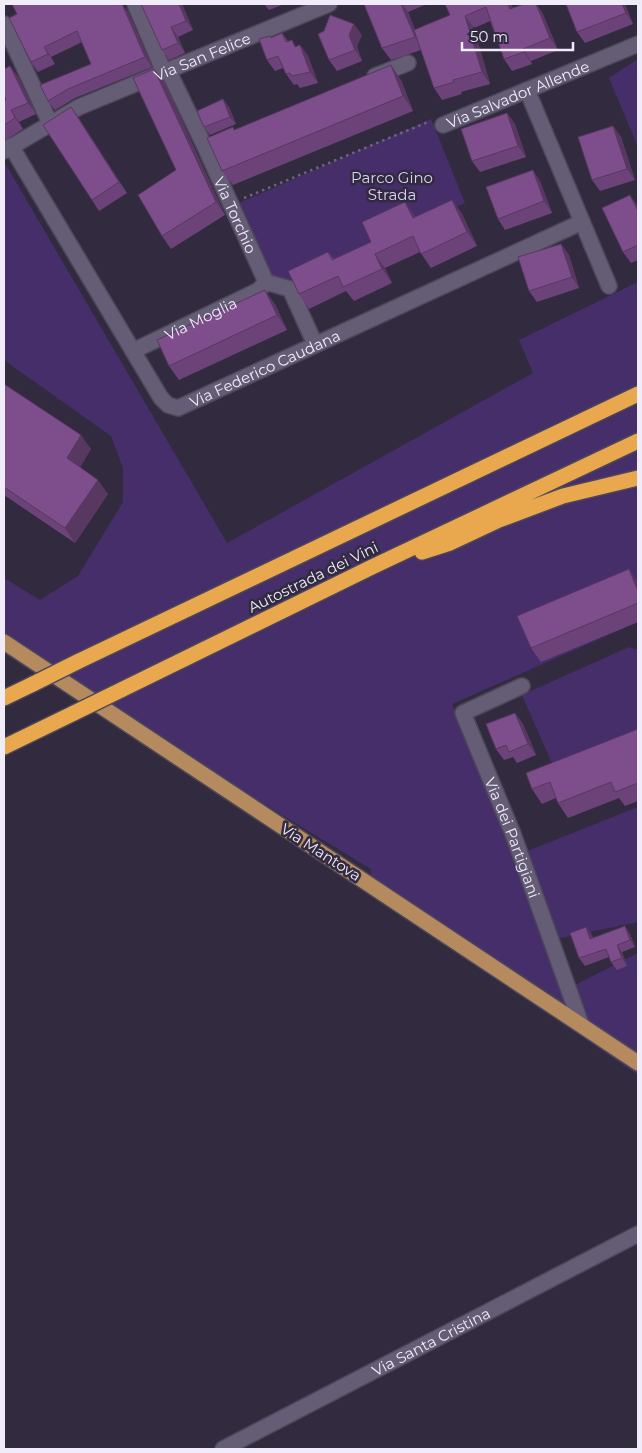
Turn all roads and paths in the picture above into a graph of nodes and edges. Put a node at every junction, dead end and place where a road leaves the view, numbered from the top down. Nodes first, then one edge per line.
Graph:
1 (136, 4) edge
2 (329, 4) edge
3 (4, 24) edge
4 (638, 44) edge
5 (408, 62) dead end
6 (166, 71) junction
7 (362, 82) edge
8 (527, 90) junction
9 (50, 123) junction
10 (443, 125) joint
11 (7, 148) edge
12 (231, 203) junction
13 (582, 222) junction
14 (266, 282) junction
15 (609, 286) dead end
16 (315, 344) junction
17 (133, 351) junction
18 (638, 394) edge
19 (638, 441) edge
20 (638, 472) edge
21 (638, 478) edge
22 (604, 486) junction
23 (372, 567) junction
24 (4, 642) edge
25 (522, 686) dead end
26 (4, 698) edge
27 (4, 747) edge
28 (581, 1024) junction
29 (638, 1063) edge
30 (638, 1234) edge
31 (223, 1449) edge

1 - 6 street, Via Torchio
2 - 6 street, Via San Felice
3 - 9 street
4 - 8 street, Via Salvador Allende
5 - 7 street
6 - 9 street, Via San Felice
6 - 12 street, Via Torchio
8 - 10 street, Via Salvador Allende
8 - 13 street
9 - 11 street, Via San Felice
10 - 12 path, Via Salvador Allende
11 - 17 street, Via Federico Caudana
12 - 14 street, Via Torchio
13 - 15 street
13 - 16 street, Via Federico Caudana
14 - 16 street
14 - 17 street, Via Moglia
16 - 17 street, Via Federico Caudana
18 - 26 highway, Autostrada dei Vini, bridge
19 - 23 highway, Autostrada dei Vini
20 - 22 street
21 - 22 highway
22 - 23 highway
23 - 27 highway, Autostrada dei Vini, bridge
24 - 28 main road, Via Mantova
25 - 28 street, Via dei Partigiani
28 - 29 main road, Via Mantova
30 - 31 street, Via Santa Cristina

